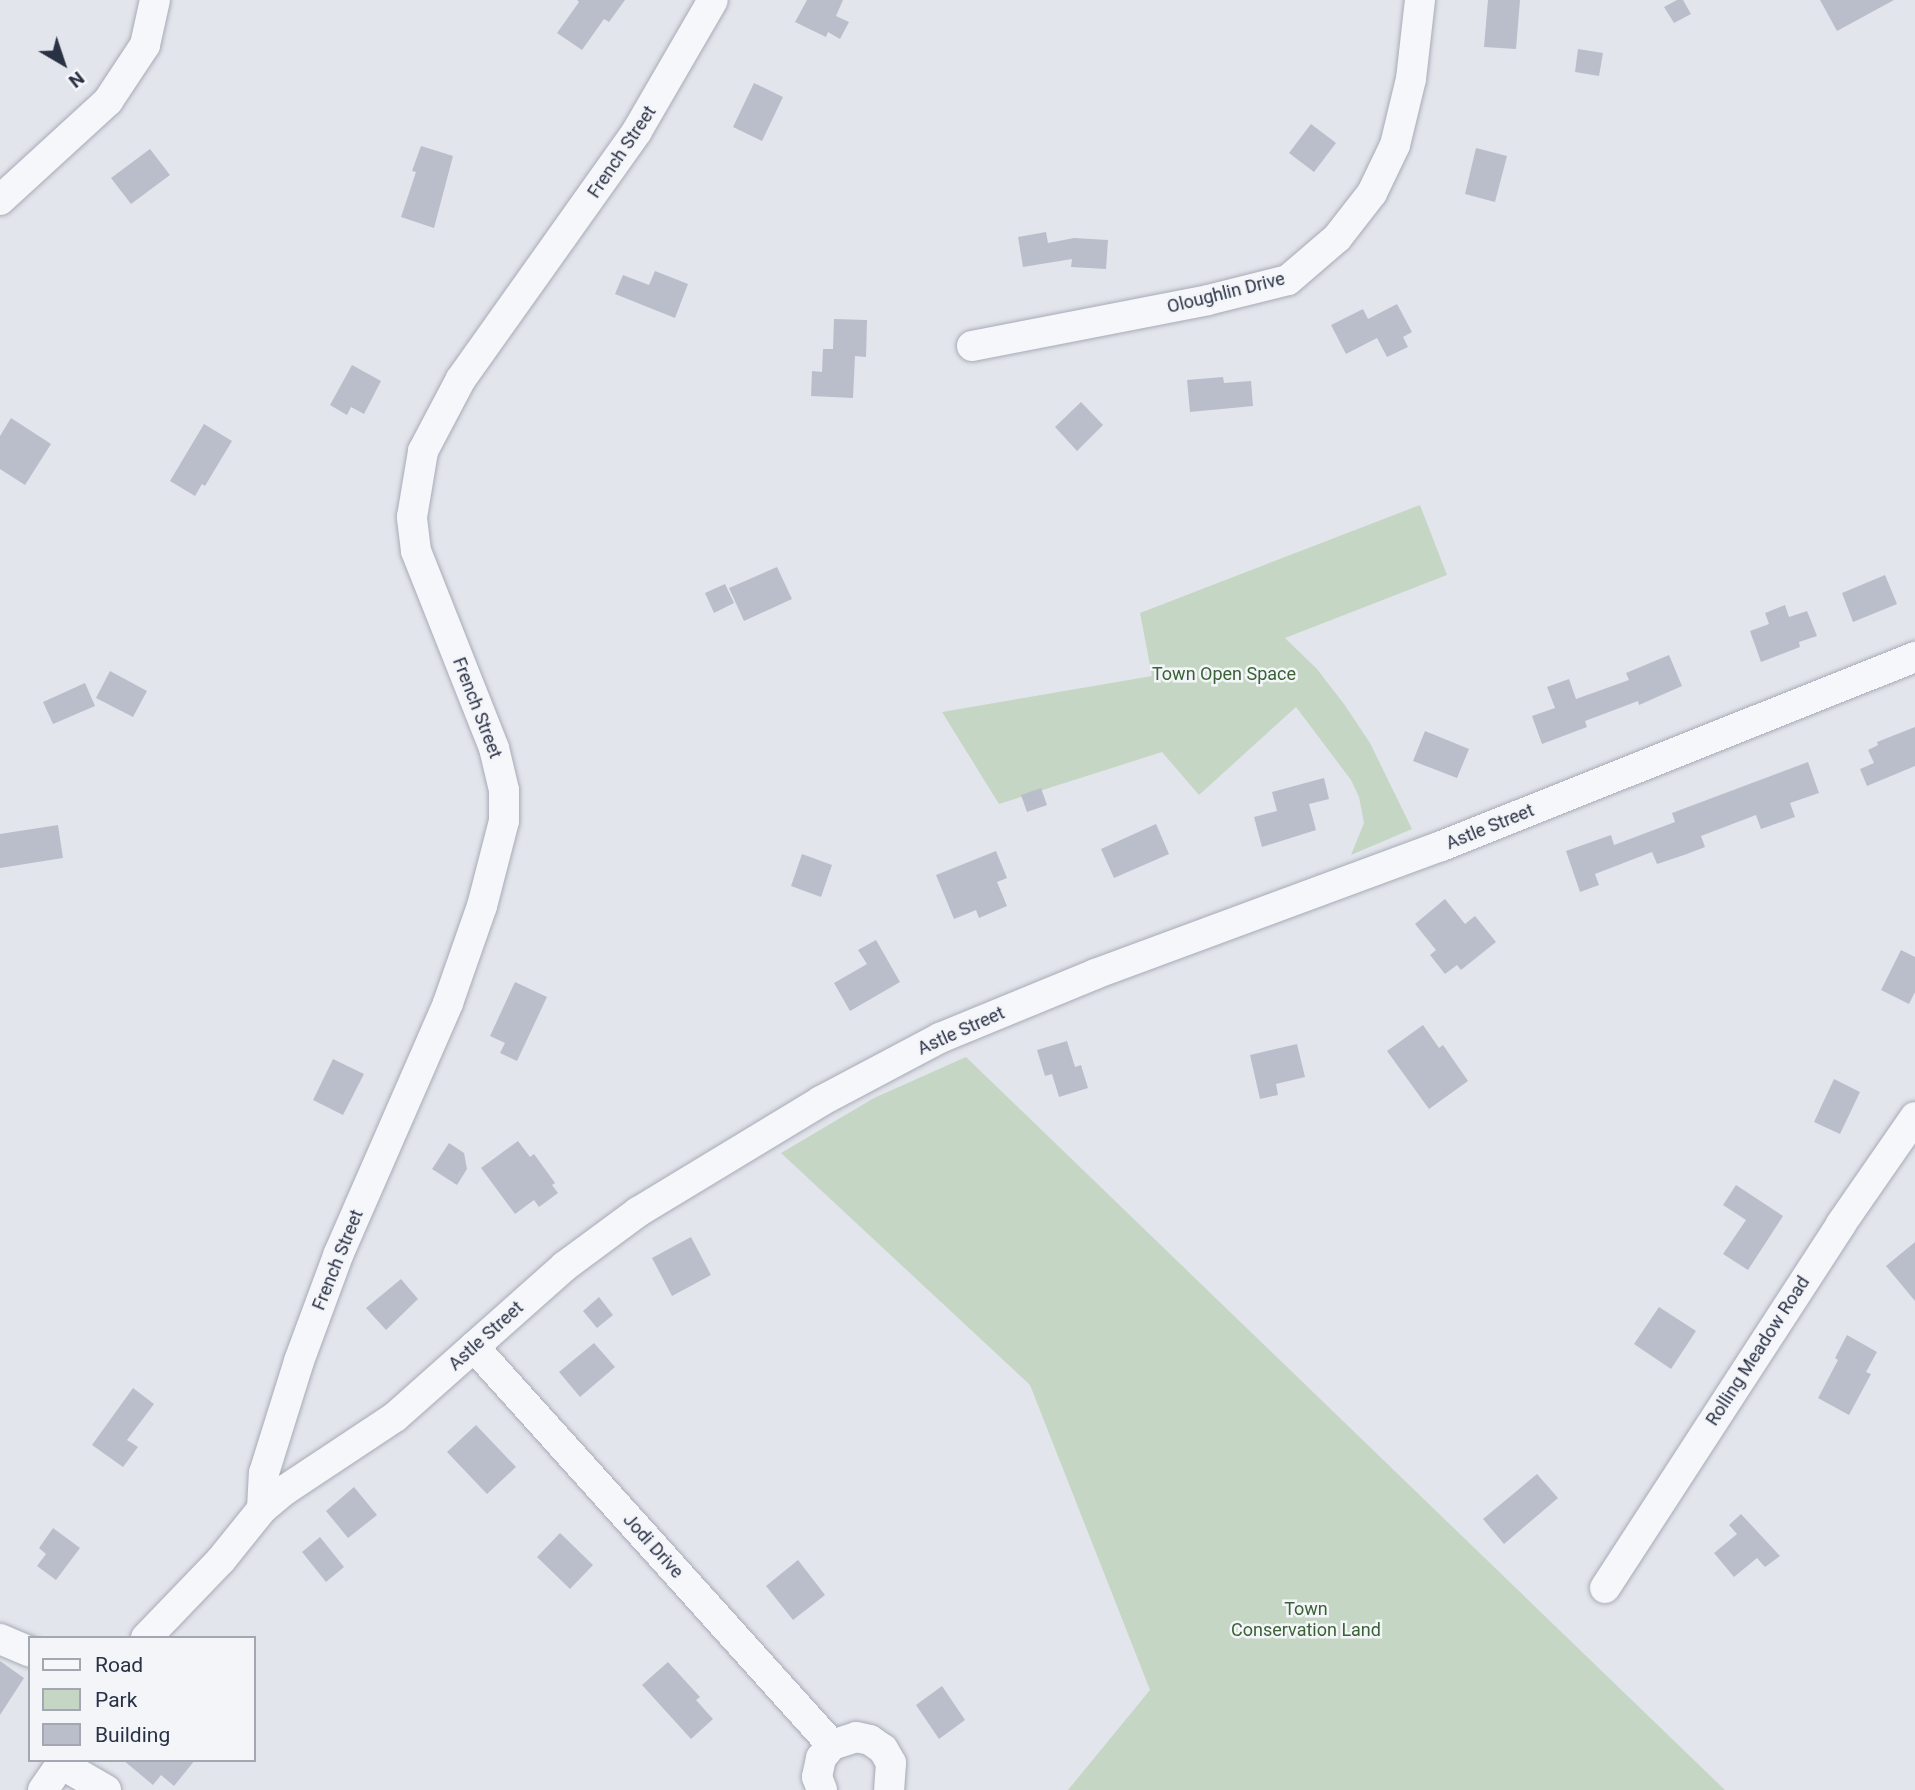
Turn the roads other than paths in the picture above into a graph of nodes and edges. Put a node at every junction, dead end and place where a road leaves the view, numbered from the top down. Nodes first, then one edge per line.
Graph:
1 (155, 0) edge
2 (713, 0) edge
3 (1420, 0) edge
4 (0, 200) edge
5 (972, 346) dead end
6 (1915, 657) edge
7 (1915, 1118) edge
8 (474, 1347) junction
9 (262, 1509) junction
10 (1605, 1588) dead end
11 (148, 1636) edge
12 (0, 1639) edge
13 (28, 1651) edge
14 (832, 1745) junction
15 (62, 1762) edge
16 (43, 1790) edge
17 (106, 1790) edge
18 (822, 1790) edge
19 (889, 1790) edge

1 - 4 street
2 - 9 street, French Street
3 - 5 street, Oloughlin Drive
6 - 8 street, Astle Street
7 - 10 street, Rolling Meadow Road
8 - 9 street, Astle Street
8 - 14 street, Jodi Drive
9 - 11 street, Astle Street
12 - 13 street
14 - 18 street
14 - 19 street
15 - 16 street
15 - 17 street

